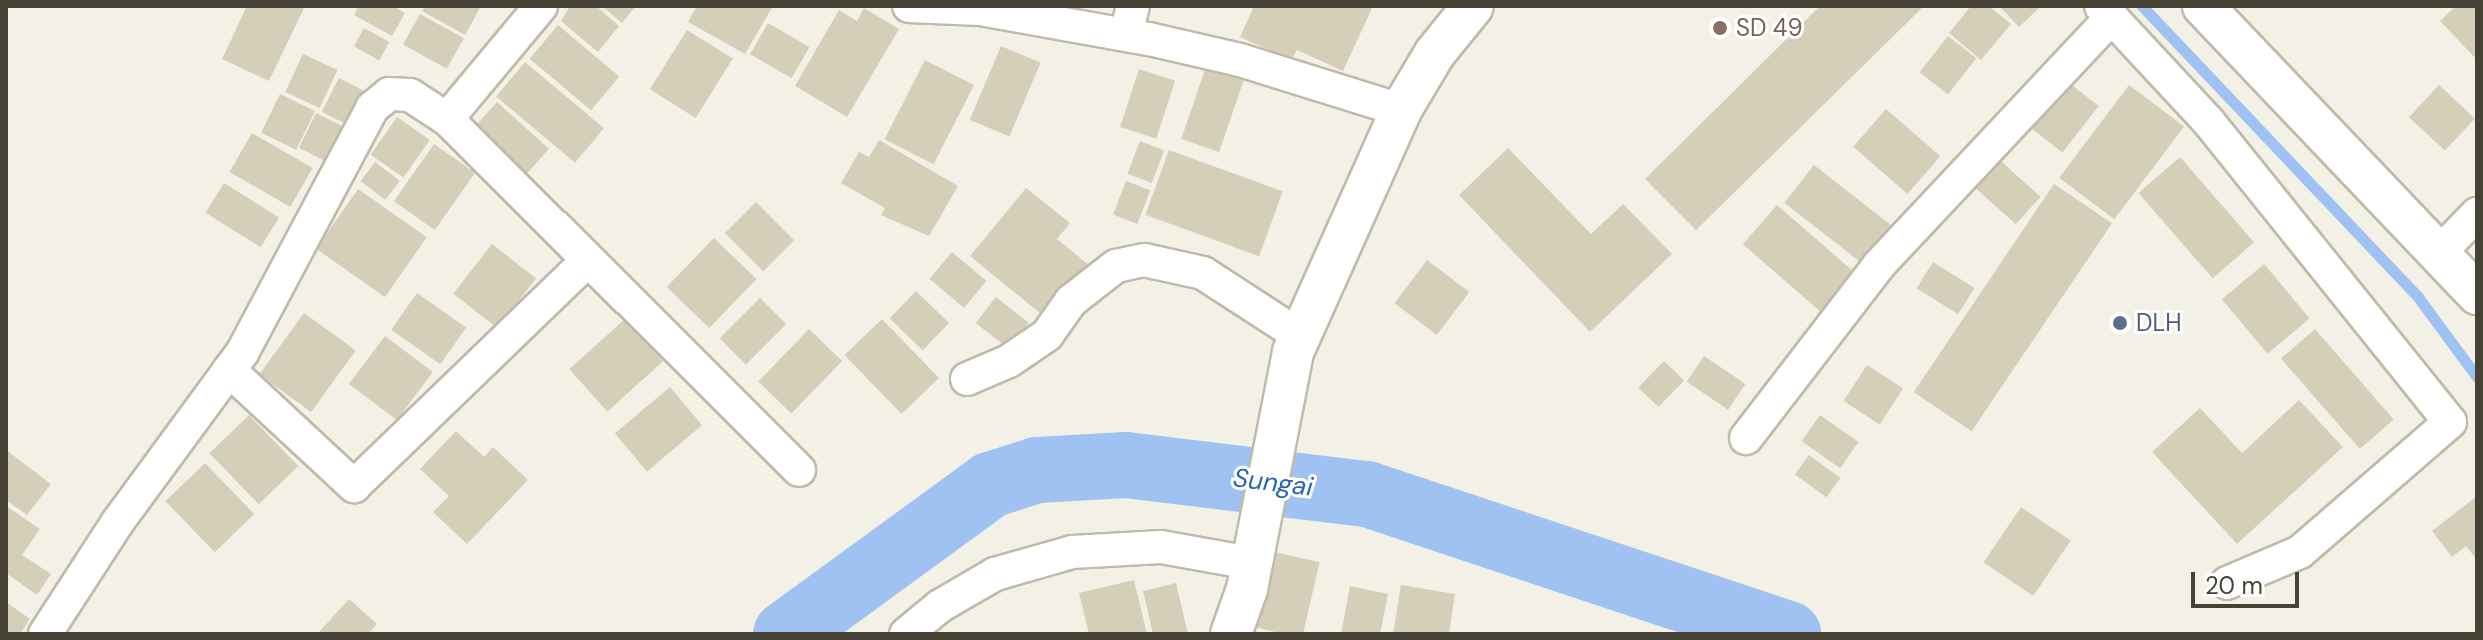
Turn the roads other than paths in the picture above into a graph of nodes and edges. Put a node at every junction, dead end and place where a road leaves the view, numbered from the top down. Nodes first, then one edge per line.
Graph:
1 (541, 6) edge
2 (909, 6) edge
3 (1473, 6) edge
4 (2203, 6) edge
5 (2107, 12) edge
6 (1130, 20) edge
7 (1401, 110) junction
8 (447, 119) junction
9 (2477, 214) edge
10 (2441, 251) junction
11 (588, 260) junction
12 (2477, 294) edge
13 (1297, 344) junction
14 (229, 370) junction
15 (967, 379) dead end
16 (1746, 438) dead end
17 (799, 470) dead end
18 (1252, 554) junction
19 (2227, 583) dead end
20 (45, 634) edge
21 (906, 634) edge
22 (1231, 634) edge

1 - 8 street
2 - 6 street
3 - 7 street
4 - 10 street
5 - 16 street
5 - 19 street
6 - 7 street
7 - 13 street
8 - 11 street
8 - 14 street
9 - 10 street
10 - 12 street
11 - 14 street
11 - 17 street
13 - 15 street
13 - 18 street
14 - 20 street
18 - 21 street
18 - 22 street

